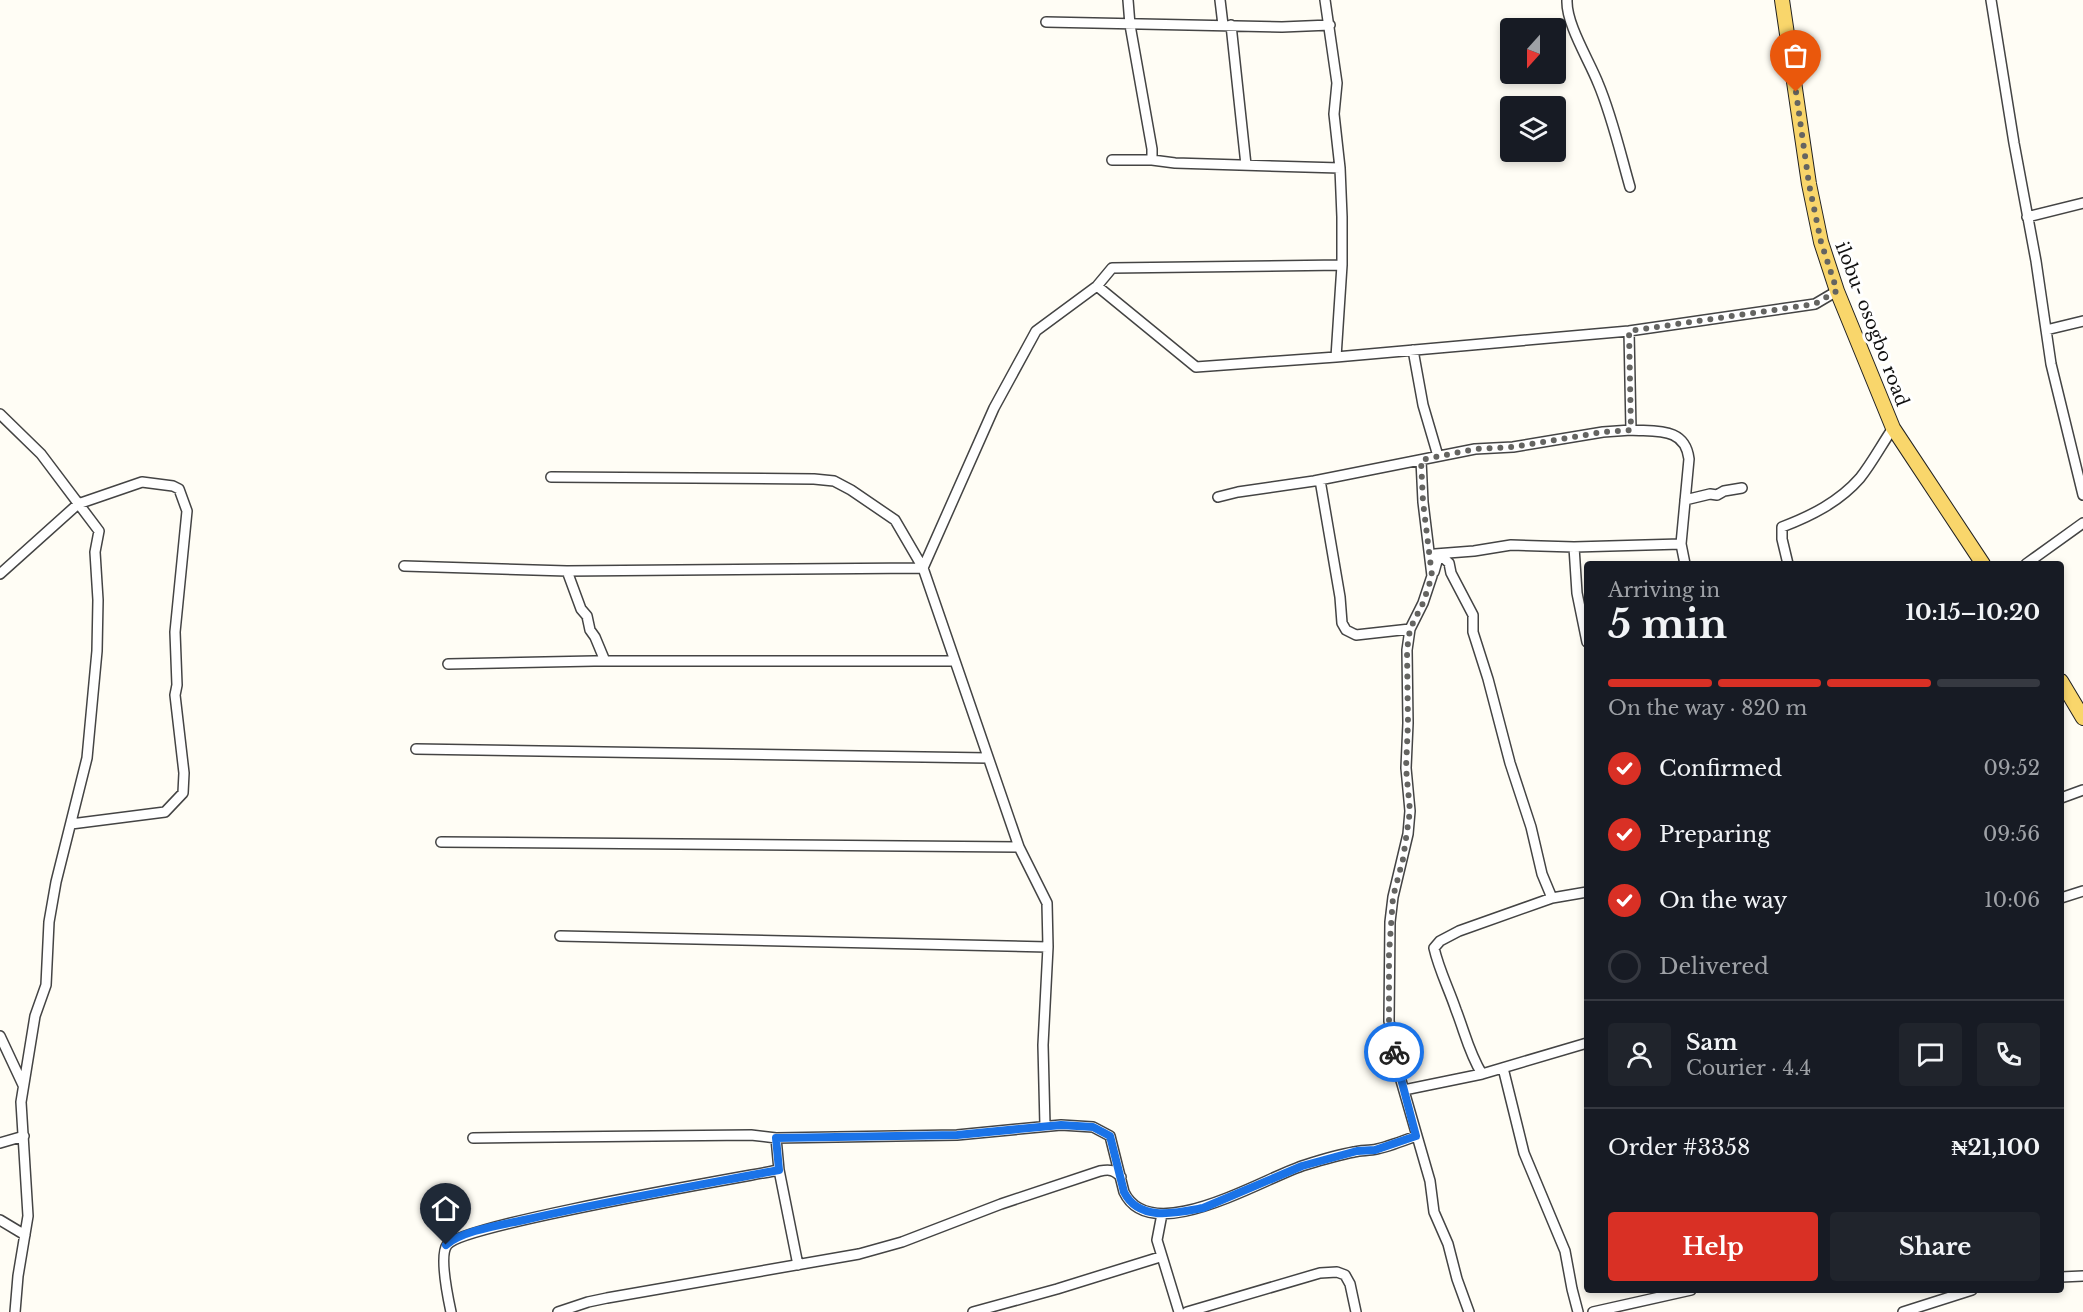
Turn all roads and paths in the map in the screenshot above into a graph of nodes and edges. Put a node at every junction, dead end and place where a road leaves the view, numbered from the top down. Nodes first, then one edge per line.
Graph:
1 (1128, 0) edge
2 (1220, 0) edge
3 (1325, 0) edge
4 (1567, 0) edge
5 (1782, 0) edge
6 (1991, 0) edge
7 (1046, 22) dead end
8 (1130, 25) junction
9 (1227, 25) junction
10 (1330, 26) junction
11 (1112, 160) dead end
12 (1152, 160) junction
13 (1246, 165) junction
14 (1340, 168) junction
15 (1630, 187) dead end
16 (2083, 203) edge
17 (2027, 217) junction
18 (1342, 265) junction
19 (1096, 286) junction
20 (1837, 291) junction
21 (2083, 321) edge
22 (2046, 330) junction
23 (1629, 331) junction
24 (1413, 350) junction
25 (1336, 357) junction
26 (0, 414) edge
27 (1893, 428) junction
28 (1631, 430) junction
29 (1438, 456) junction
30 (1421, 460) junction
31 (551, 477) dead end
32 (1320, 480) junction
33 (1742, 488) dead end
34 (2083, 495) edge
35 (1218, 497) dead end
36 (1685, 500) junction
37 (78, 504) junction
38 (2083, 523) edge
39 (1681, 544) junction
40 (1574, 547) junction
41 (1434, 553) junction
42 (1684, 561) edge
43 (1787, 561) edge
44 (1981, 561) edge
45 (2030, 561) edge
46 (404, 566) dead end
47 (923, 568) junction
48 (567, 571) junction
49 (0, 574) edge
50 (1410, 629) junction
51 (1584, 629) edge
52 (605, 661) junction
53 (954, 661) junction
54 (448, 664) dead end
55 (2064, 686) edge
56 (2083, 718) edge
57 (416, 749) dead end
58 (988, 758) junction
59 (2083, 790) edge
60 (2064, 797) edge
61 (71, 825) junction
62 (441, 842) dead end
63 (1019, 847) junction
64 (2083, 891) edge
65 (1584, 893) edge
66 (2064, 897) edge
67 (1552, 898) junction
68 (560, 936) dead end
69 (1048, 946) junction
70 (0, 1036) edge
71 (1584, 1044) edge
72 (1503, 1068) junction
73 (1482, 1074) junction
74 (23, 1085) junction
75 (1404, 1090) junction
76 (1045, 1126) junction
77 (24, 1136) junction
78 (1416, 1136) junction
79 (473, 1138) dead end
80 (776, 1138) junction
81 (0, 1143) edge
82 (779, 1170) junction
83 (1121, 1177) junction
84 (1162, 1214) junction
85 (0, 1220) edge
86 (25, 1235) junction
87 (1160, 1257) junction
88 (798, 1264) junction
89 (2083, 1276) edge
90 (2064, 1277) edge
91 (1673, 1293) edge
92 (1963, 1293) edge
93 (15, 1312) edge
94 (451, 1312) edge
95 (558, 1312) edge
96 (973, 1312) edge
97 (1179, 1312) edge
98 (1187, 1312) edge
99 (1356, 1312) edge
100 (1469, 1312) edge
101 (1578, 1312) edge
102 (1593, 1312) edge
103 (1903, 1312) edge

1 - 8 street
2 - 9 street
3 - 10 street
4 - 15 street
5 - 20 main road, ilobu- osogbo road
6 - 17 street
7 - 8 street
8 - 9 street
8 - 12 street
9 - 10 street
9 - 13 street
10 - 14 street
11 - 12 street
12 - 13 street
13 - 14 street
14 - 18 street
16 - 17 street
17 - 22 street
18 - 19 street
18 - 25 street
19 - 25 street
19 - 47 street
20 - 23 street
20 - 27 main road, ilobu- osogbo road
21 - 22 street
22 - 34 street
23 - 24 street
23 - 28 street
24 - 25 street
24 - 29 street
26 - 37 street
27 - 43 street
27 - 44 main road, ilobu- osogbo road
28 - 29 street
28 - 36 street
29 - 30 street
30 - 32 street
30 - 41 street
31 - 47 street
32 - 35 street
32 - 50 street
33 - 36 street
36 - 39 street
37 - 49 street
37 - 61 street
37 - 61 street
38 - 45 street
39 - 40 street
39 - 42 street
40 - 41 street
40 - 51 street
41 - 50 street
41 - 67 street
46 - 48 street
47 - 48 street
47 - 53 street
48 - 52 street
50 - 75 street
52 - 53 street
52 - 54 street
53 - 58 street
55 - 56 main road
57 - 58 street
58 - 63 street
59 - 60 street
61 - 74 street
62 - 63 street
63 - 69 street
64 - 66 street
65 - 67 street
67 - 73 street
68 - 69 street
69 - 76 street
70 - 74 street
71 - 72 street
72 - 73 street
72 - 101 street
73 - 75 street
74 - 77 street
75 - 78 street
76 - 80 street
76 - 83 street
77 - 81 street
77 - 86 street
78 - 84 street
78 - 100 street
79 - 80 street
80 - 82 street
82 - 88 street
82 - 94 street
83 - 84 street
83 - 88 street
84 - 87 street
85 - 86 street
86 - 93 street
87 - 96 street
87 - 97 street
88 - 95 street
89 - 90 street
91 - 102 street
92 - 103 street
98 - 99 street

